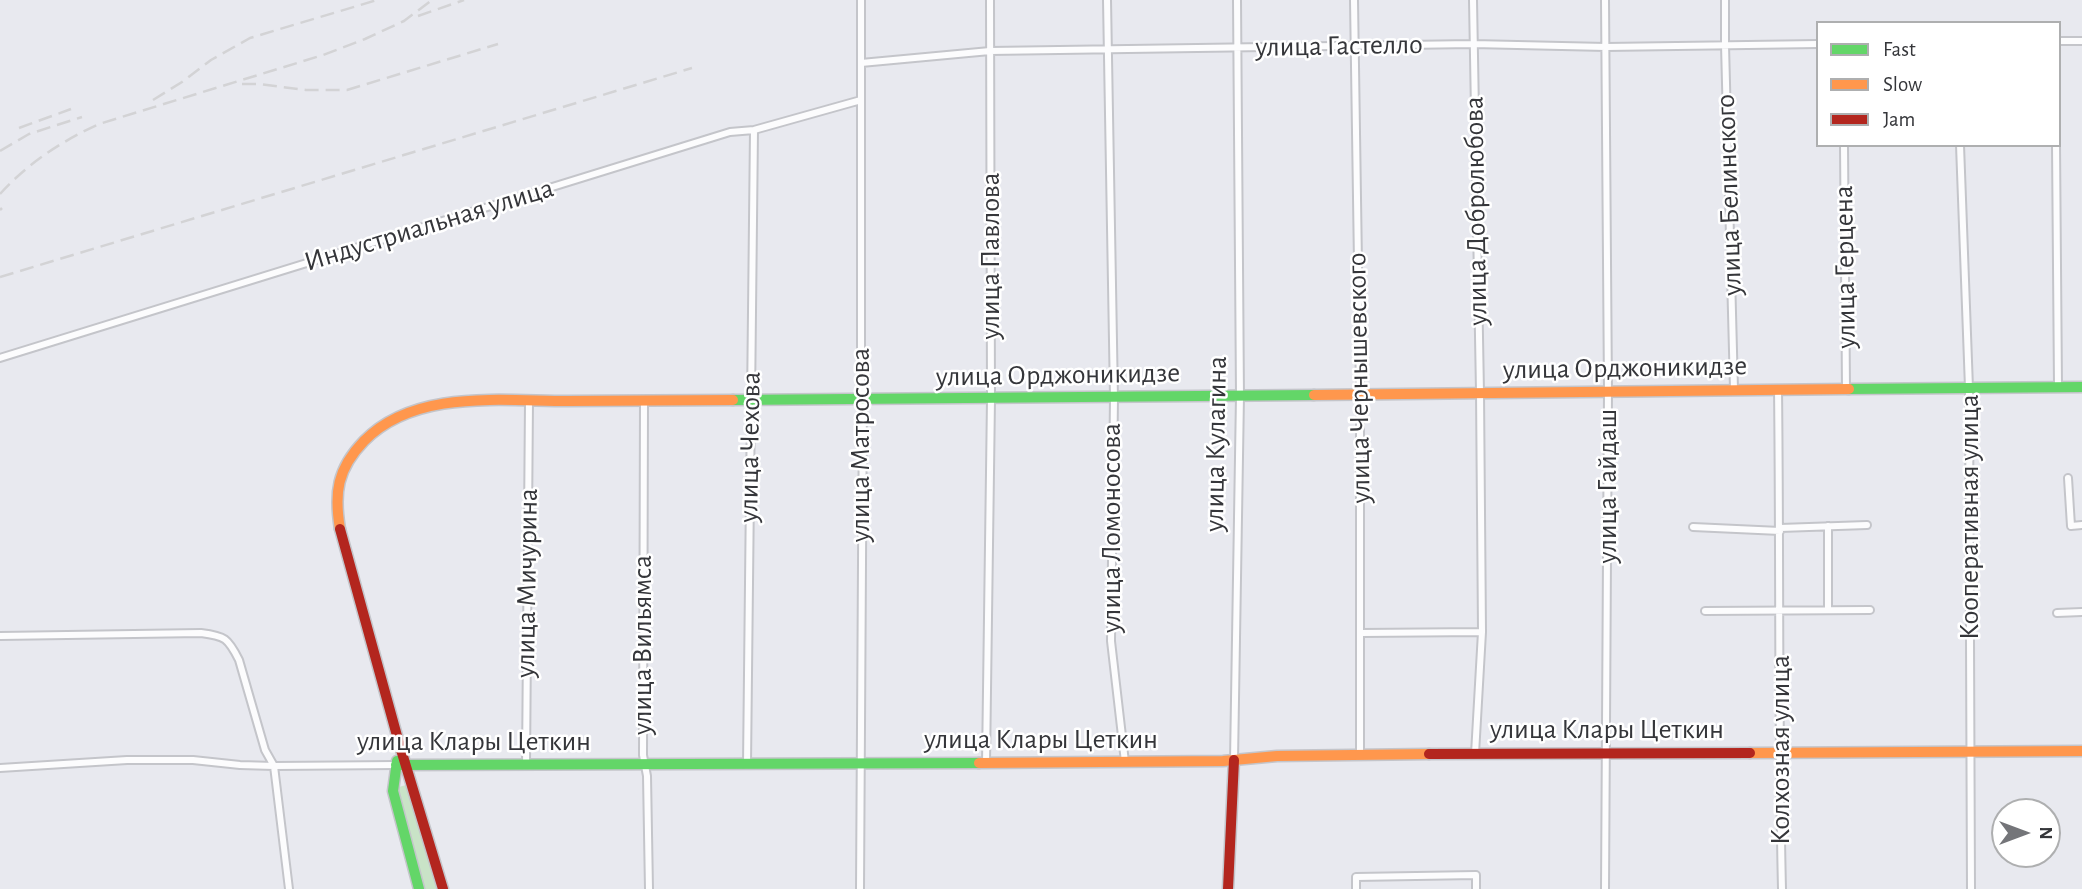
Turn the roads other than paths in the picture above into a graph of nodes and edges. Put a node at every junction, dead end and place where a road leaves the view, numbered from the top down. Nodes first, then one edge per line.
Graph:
1 (861, 0) edge
2 (990, 0) edge
3 (1107, 0) edge
4 (1237, 0) edge
5 (1354, 0) edge
6 (1473, 0) edge
7 (1605, 0) edge
8 (1725, 0) edge
9 (2061, 41) edge
10 (2082, 41) edge
11 (1473, 44) junction
12 (1816, 44) edge
13 (1724, 45) junction
14 (1354, 46) junction
15 (1237, 47) junction
16 (1606, 47) junction
17 (1108, 49) junction
18 (990, 51) junction
19 (860, 63) junction
20 (860, 100) junction
21 (754, 130) junction
22 (1844, 147) edge
23 (1960, 147) edge
24 (2056, 147) edge
25 (0, 358) edge
26 (2058, 387) junction
27 (2082, 387) edge
28 (1969, 388) junction
29 (1734, 389) junction
30 (1778, 389) junction
31 (1846, 389) junction
32 (1608, 391) junction
33 (1480, 392) junction
34 (1360, 395) junction
35 (1240, 396) junction
36 (1114, 398) junction
37 (863, 399) junction
38 (991, 399) junction
39 (529, 401) junction
40 (644, 401) junction
41 (750, 401) junction
42 (2068, 478) dead end
43 (1867, 525) dead end
44 (2082, 525) edge
45 (1828, 526) junction
46 (1693, 527) dead end
47 (1780, 530) junction
48 (1828, 610) junction
49 (1870, 610) dead end
50 (1705, 611) dead end
51 (1781, 611) junction
52 (2082, 612) edge
53 (2057, 613) dead end
54 (1482, 632) junction
55 (1362, 633) junction
56 (0, 636) edge
57 (2082, 751) edge
58 (1779, 752) junction
59 (1971, 752) junction
60 (1607, 753) junction
61 (1475, 754) junction
62 (1360, 756) junction
63 (1234, 760) junction
64 (1125, 762) junction
65 (860, 763) junction
66 (645, 764) junction
67 (747, 764) junction
68 (986, 764) junction
69 (402, 765) junction
70 (526, 765) junction
71 (274, 766) junction
72 (0, 768) edge
73 (289, 889) edge
74 (419, 889) edge
75 (443, 889) edge
76 (649, 889) edge
77 (860, 889) edge
78 (1228, 889) edge
79 (1356, 889) edge
80 (1476, 889) edge
81 (1605, 889) edge
82 (1782, 889) edge
83 (1971, 889) edge

1 - 19 street, улица Матросова
2 - 18 street, улица Павлова
3 - 17 street, улица Ломоносова
4 - 15 street, улица Кулагина
5 - 14 street, улица Чернышевского
6 - 11 street, улица Добролюбова
7 - 16 street, улица Гайдаш
8 - 13 street, улица Белинского
9 - 10 street
11 - 14 street, улица Гастелло
11 - 16 street, улица Гастелло
11 - 33 street, улица Добролюбова
12 - 13 street, улица Гастелло
13 - 16 street, улица Гастелло
13 - 29 street, улица Белинского
14 - 15 street, улица Гастелло
14 - 34 street, улица Чернышевского
15 - 17 street, улица Гастелло
15 - 35 street, улица Кулагина
16 - 32 street, улица Гайдаш
17 - 18 street, улица Гастелло
17 - 36 street, улица Ломоносова
18 - 19 street, улица Гастелло
18 - 38 street, улица Павлова
19 - 20 street, улица Матросова
20 - 21 street, Индустриальная улица
20 - 37 street, улица Матросова
21 - 25 street, Индустриальная улица
21 - 41 street, улица Чехова
22 - 31 street, улица Герцена
23 - 28 street, Кооперативная улица
24 - 26 street
26 - 27 street, улица Орджоникидзе
26 - 28 street, улица Орджоникидзе
28 - 31 street, улица Орджоникидзе
28 - 59 street, Кооперативная улица
29 - 30 street, улица Орджоникидзе
29 - 32 street, улица Орджоникидзе
30 - 31 street, улица Орджоникидзе
30 - 47 street, Колхозная улица
32 - 33 street, улица Орджоникидзе
32 - 60 street, улица Гайдаш
33 - 34 street, улица Орджоникидзе
33 - 54 street, улица Добролюбова
34 - 35 street, улица Орджоникидзе
34 - 55 street, улица Чернышевского
35 - 36 street, улица Орджоникидзе
35 - 63 street, улица Кулагина
36 - 38 street, улица Орджоникидзе
36 - 64 street, улица Ломоносова
37 - 38 street, улица Орджоникидзе
37 - 41 street, улица Орджоникидзе
37 - 65 street, улица Матросова
38 - 68 street, улица Павлова
39 - 40 street, улица Орджоникидзе
39 - 69 street, улица Орджоникидзе
39 - 70 street, улица Мичурина
40 - 41 street, улица Орджоникидзе
40 - 66 street, улица Вильямса
41 - 67 street, улица Чехова
42 - 44 street
43 - 45 street
45 - 47 street
45 - 48 street
46 - 47 street
47 - 51 street, Колхозная улица
48 - 49 street
48 - 51 street
50 - 51 street
51 - 58 street, Колхозная улица
52 - 53 street
54 - 55 street
54 - 61 street, улица Добролюбова
55 - 62 street, улица Чернышевского
56 - 71 street
57 - 59 street, улица Клары Цеткин
58 - 59 street, улица Клары Цеткин
58 - 60 street, улица Клары Цеткин
58 - 82 street, Колхозная улица
59 - 83 street, Кооперативная улица
60 - 61 street, улица Клары Цеткин
60 - 81 street, улица Гайдаш
61 - 62 street, улица Клары Цеткин
62 - 63 street, улица Клары Цеткин
63 - 64 street, улица Клары Цеткин
63 - 78 street, улица Кулагина
64 - 68 street, улица Клары Цеткин
65 - 67 street, улица Клары Цеткин
65 - 68 street, улица Клары Цеткин
65 - 77 street, улица Матросова
66 - 67 street, улица Клары Цеткин
66 - 70 street, улица Клары Цеткин
66 - 76 street, улица Вильямса
69 - 70 street, улица Клары Цеткин
69 - 71 street, улица Клары Цеткин
69 - 74 street
69 - 75 street
71 - 72 street, улица Клары Цеткин
71 - 73 street
79 - 80 street

